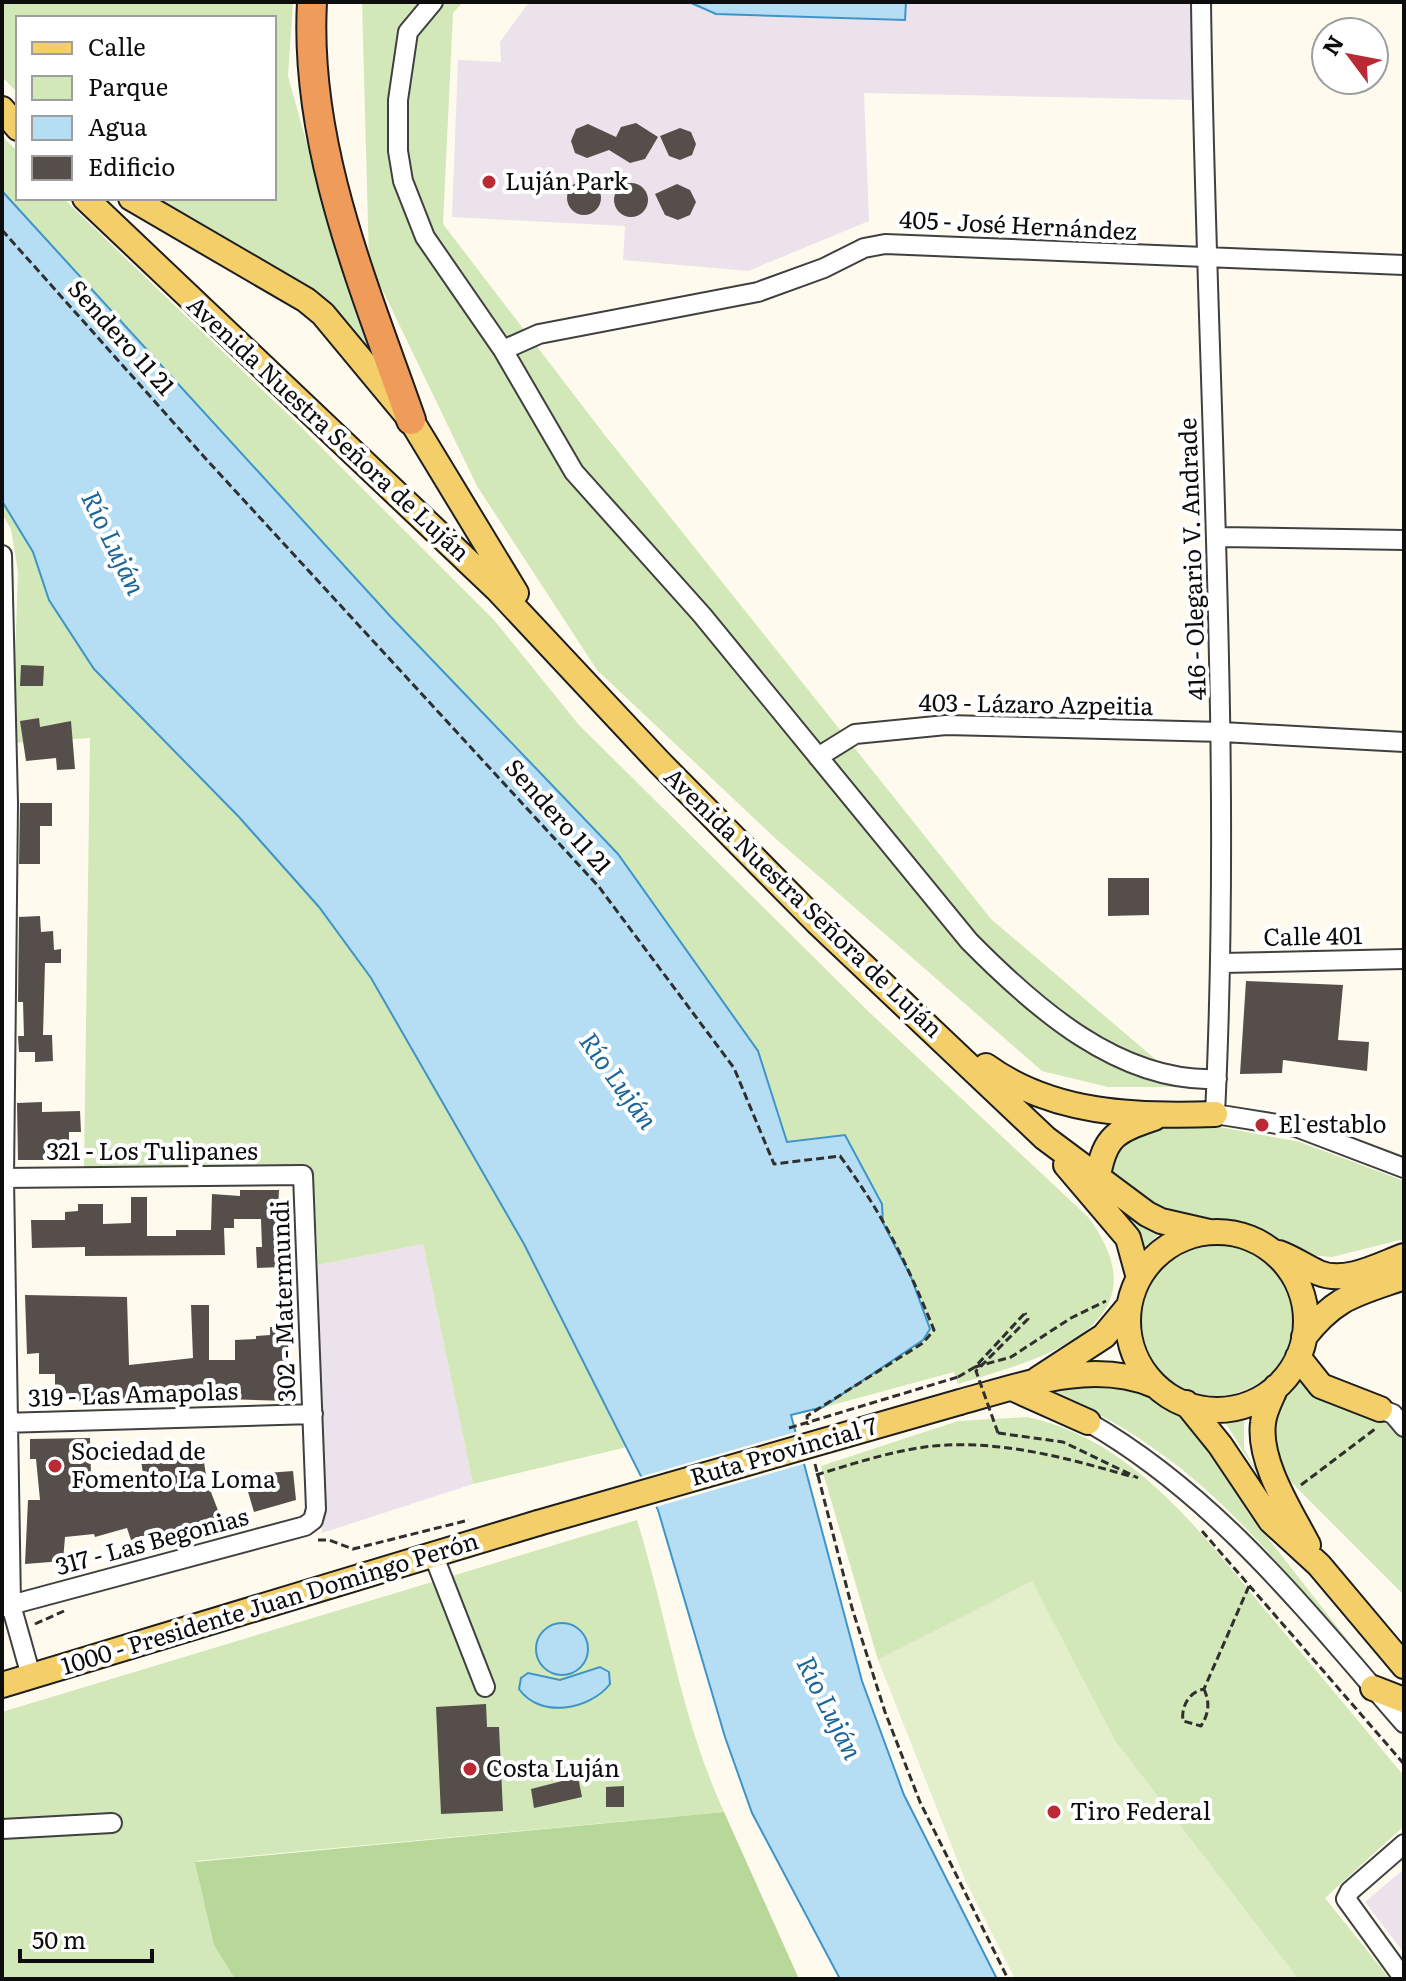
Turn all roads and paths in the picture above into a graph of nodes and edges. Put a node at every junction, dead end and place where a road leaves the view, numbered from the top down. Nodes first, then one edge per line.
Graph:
1 (312, 2) edge
2 (411, 2) edge
3 (433, 2) edge
4 (1201, 2) edge
5 (411, 27) junction
6 (2, 109) edge
7 (16, 126) edge
8 (87, 200) edge
9 (134, 200) edge
10 (2, 230) edge
11 (1205, 259) junction
12 (1404, 265) edge
13 (503, 350) junction
14 (411, 420) junction
15 (1218, 537) junction
16 (1404, 540) edge
17 (2, 555) edge
18 (2, 561) edge
19 (567, 663) junction
20 (1222, 732) junction
21 (1404, 742) edge
22 (818, 757) junction
23 (5, 803) edge
24 (1404, 959) edge
25 (1222, 963) junction
26 (923, 1020) junction
27 (1217, 1079) junction
28 (1215, 1114) junction
29 (1158, 1116) junction
30 (1045, 1138) junction
31 (1404, 1168) edge
32 (303, 1175) joint
33 (1098, 1176) junction
34 (3, 1178) edge
35 (1209, 1232) junction
36 (1272, 1250) junction
37 (1404, 1256) edge
38 (1404, 1277) edge
39 (1133, 1292) junction
40 (1301, 1347) junction
41 (975, 1367) junction
42 (958, 1377) dead end
43 (1021, 1385) junction
44 (1154, 1385) junction
45 (1276, 1387) junction
46 (1186, 1403) junction
47 (313, 1414) junction
48 (1392, 1417) edge
49 (5, 1422) edge
50 (1088, 1422) joint
51 (809, 1430) dead end
52 (814, 1460) dead end
53 (816, 1475) junction
54 (1283, 1499) junction
55 (473, 1519) dead end
56 (313, 1520) joint
57 (538, 1523) joint
58 (1197, 1526) dead end
59 (314, 1541) dead end
60 (433, 1554) junction
61 (1319, 1565) junction
62 (1249, 1586) junction
63 (7, 1606) edge
64 (64, 1611) dead end
65 (17, 1632) junction
66 (1392, 1639) edge
67 (1404, 1666) edge
68 (31, 1676) junction
69 (2, 1685) edge
70 (1404, 1686) edge
71 (485, 1687) dead end
72 (1373, 1688) junction
73 (1204, 1689) junction
74 (1404, 1700) edge
75 (1404, 1723) edge
76 (1404, 1764) edge
77 (112, 1823) dead end
78 (2, 1829) edge
79 (1404, 1844) edge
80 (1008, 1979) edge
81 (1404, 1979) edge

1 - 14 highway
2 - 5 street
3 - 5 street
4 - 11 street, 416 - Olegario V. Andrade
5 - 13 street
6 - 7 main road
8 - 19 main road, Avenida Nuestra Señora de Luján
9 - 14 main road, Avenida Nuestra Señora de Luján
10 - 51 path, Sendero 11 21
11 - 12 street, 405 - José Hernández
11 - 13 street, 405 - José Hernández
11 - 15 street, 416 - Olegario V. Andrade
13 - 22 street
14 - 19 main road, Avenida Nuestra Señora de Luján
15 - 16 street
15 - 20 street, 416 - Olegario V. Andrade
17 - 18 street
18 - 23 street
19 - 26 main road, Avenida Nuestra Señora de Luján
20 - 21 street, 403 - Lázaro Azpeitia
20 - 22 street, 403 - Lázaro Azpeitia
20 - 25 street, 416 - Olegario V. Andrade
22 - 27 street
23 - 34 street
24 - 25 street, Calle 401
25 - 27 street, 416 - Olegario V. Andrade
26 - 29 main road
26 - 30 main road, Avenida Nuestra Señora de Luján
27 - 28 street, 416 - Olegario V. Andrade
28 - 29 main road
28 - 31 street
29 - 33 main road
30 - 33 main road, Avenida Nuestra Señora de Luján
30 - 39 main road, Avenida Nuestra Señora de Luján
32 - 34 street, 321 - Los Tulipanes
32 - 47 street, 302 - Matermundi
33 - 35 main road, Avenida Nuestra Señora de Luján
34 - 49 street
35 - 36 main road
35 - 39 main road
36 - 37 main road
36 - 40 main road
38 - 40 main road
39 - 41 path
39 - 43 main road, Ruta Provincial 7
39 - 44 main road
40 - 45 main road
40 - 48 main road
41 - 42 path
41 - 53 path, bridge
43 - 44 main road, Ruta Provincial 7
43 - 50 main road
43 - 57 main road, Ruta Provincial 7, bridge
44 - 46 main road
45 - 46 main road
45 - 54 main road
46 - 61 main road
47 - 49 street, 319 - Las Amapolas
47 - 56 street, 302 - Matermundi
48 - 54 path
49 - 63 street
50 - 72 street
52 - 53 path
53 - 80 path
54 - 61 main road
55 - 59 path
56 - 63 street, 317 - Las Begonias
57 - 60 main road, 1000 - Presidente Juan Domingo Perón
58 - 62 path
60 - 68 main road, 1000 - Presidente Juan Domingo Perón
60 - 71 street
61 - 66 main road
62 - 73 path
62 - 76 path
63 - 65 street
64 - 65 path
65 - 68 street
66 - 67 main road
66 - 70 main road
68 - 69 main road, 1000 - Presidente Juan Domingo Perón
72 - 74 main road
72 - 75 street
73 - 73 path
77 - 78 street
79 - 81 street

